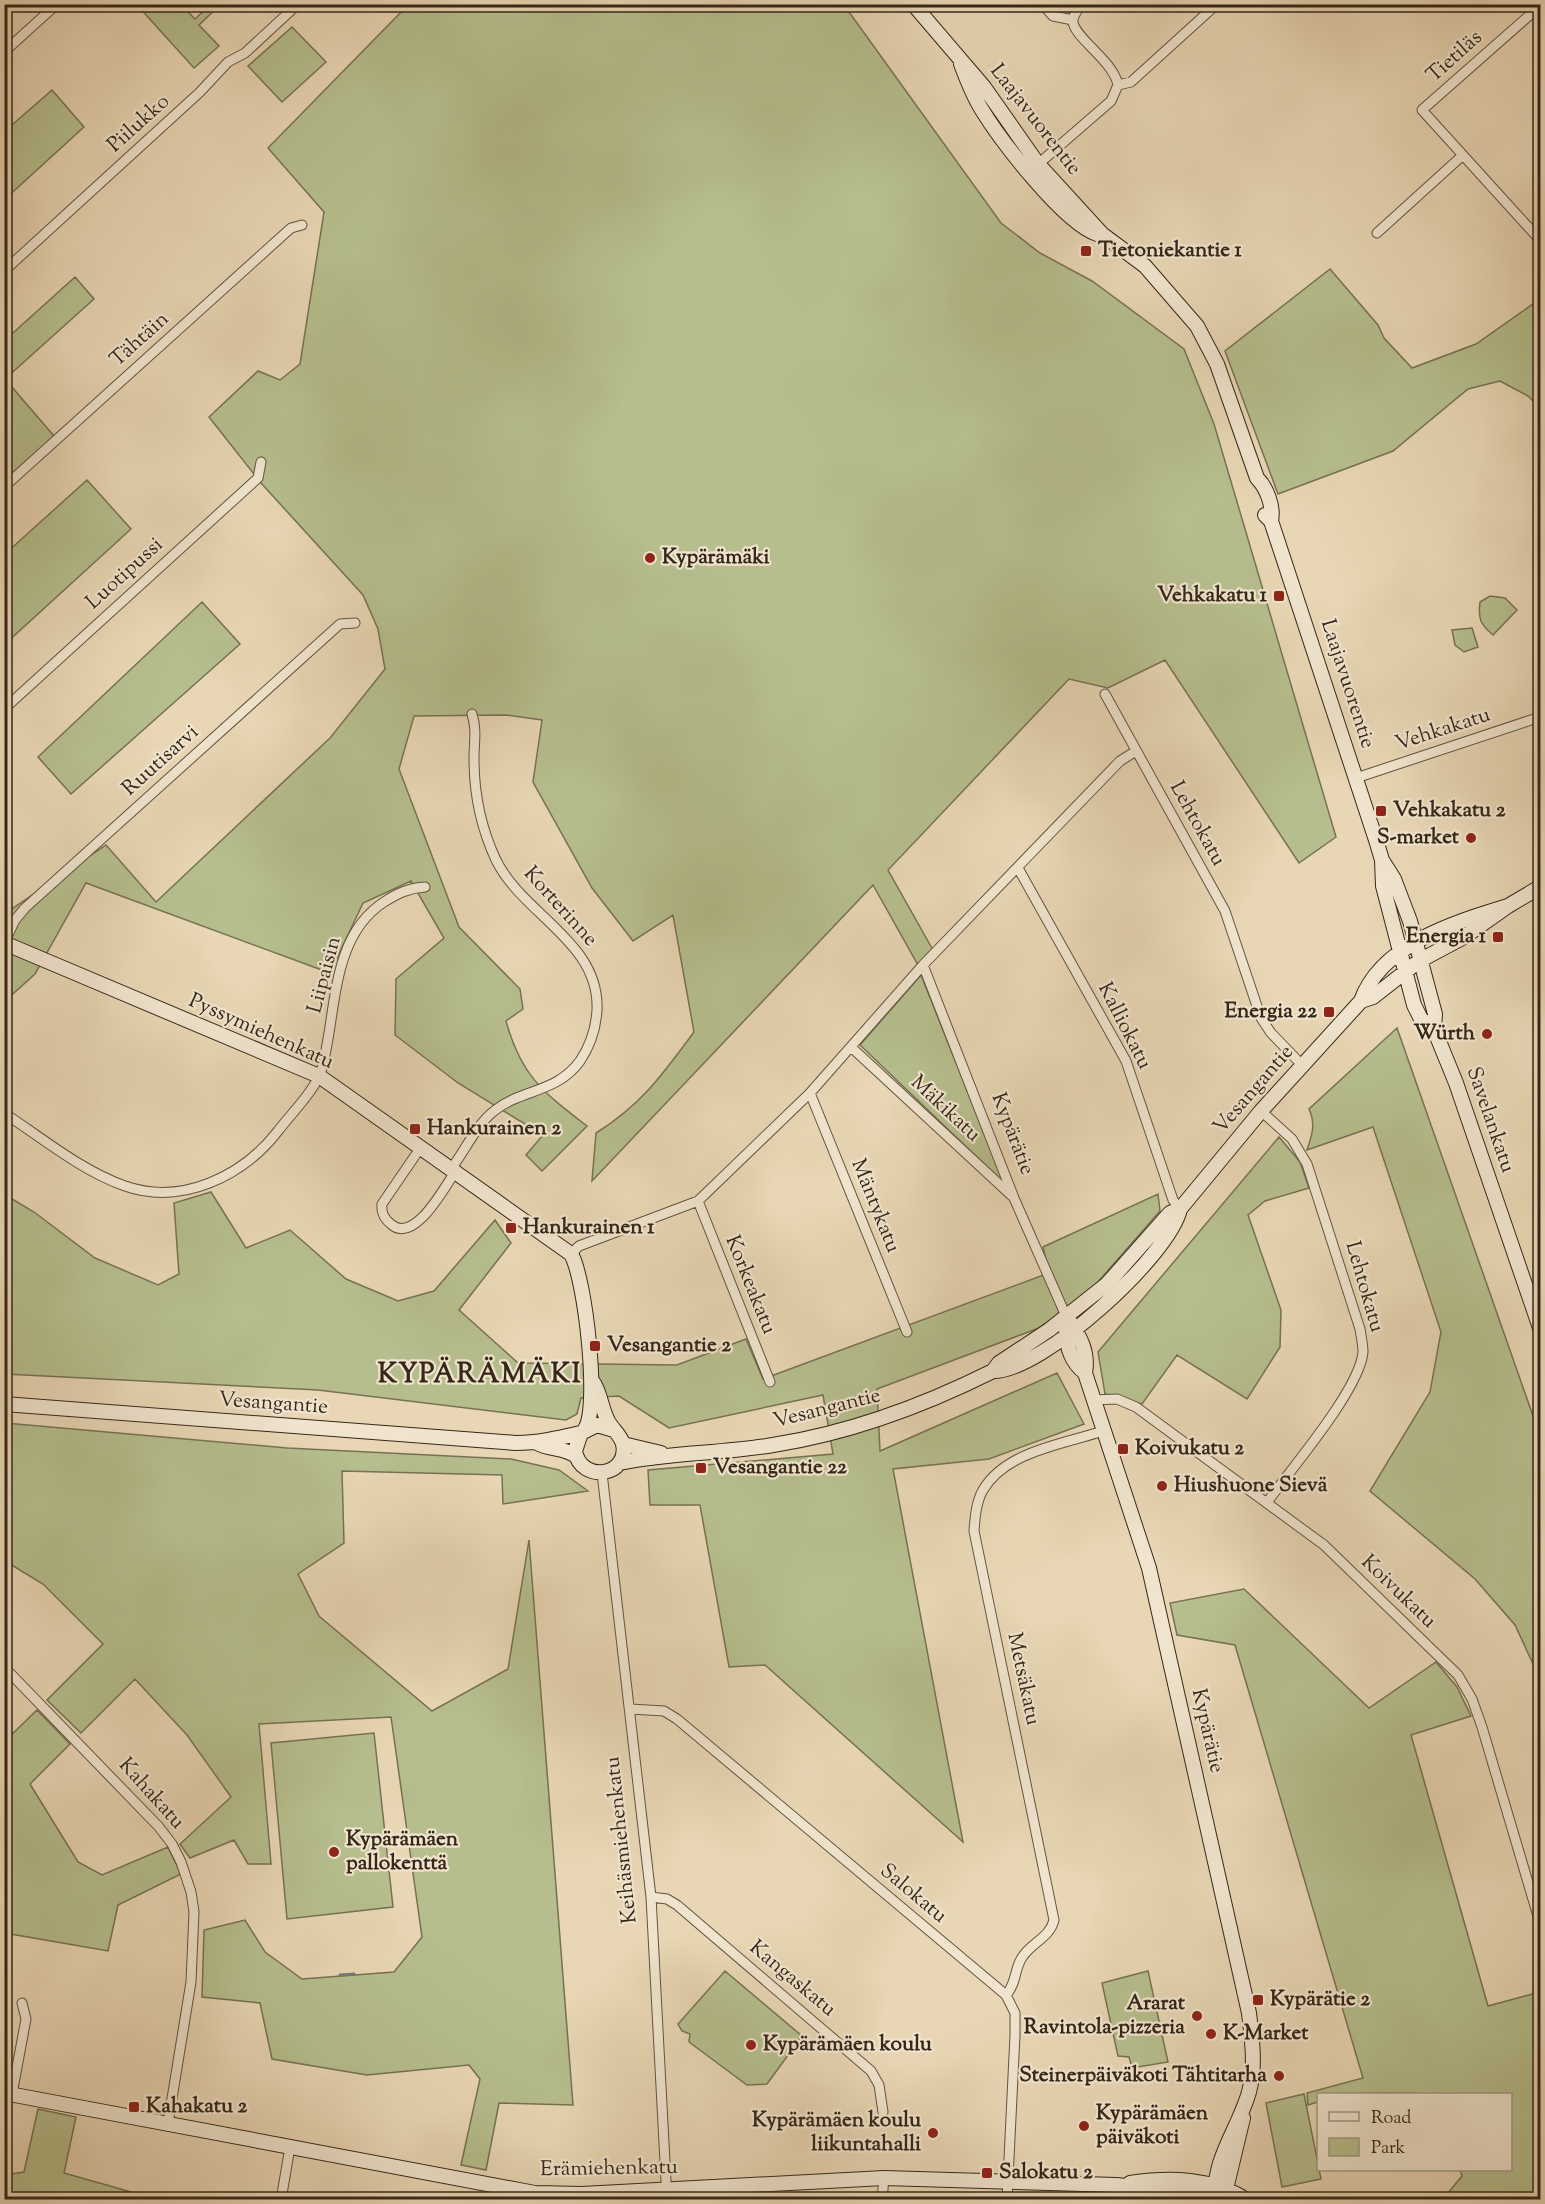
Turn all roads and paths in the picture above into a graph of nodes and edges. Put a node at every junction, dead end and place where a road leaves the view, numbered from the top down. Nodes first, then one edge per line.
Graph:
1 (57, 4) edge
2 (298, 4) edge
3 (913, 4) edge
4 (1042, 4) edge
5 (1082, 4) edge
6 (1218, 4) edge
7 (1540, 6) edge
8 (1073, 20) junction
9 (4, 52) edge
10 (1118, 85) junction
11 (1463, 155) junction
12 (1034, 168) junction
13 (302, 225) dead end
14 (1377, 234) dead end
15 (1540, 240) edge
16 (4, 271) edge
17 (261, 462) dead end
18 (4, 487) edge
19 (355, 623) dead end
20 (1105, 694) dead end
21 (4, 709) edge
22 (472, 714) dead end
23 (1540, 717) edge
24 (1136, 751) junction
25 (1356, 778) junction
26 (1382, 860) junction
27 (1018, 868) junction
28 (425, 887) dead end
29 (1540, 887) edge
30 (1508, 906) junction
31 (4, 943) edge
32 (1413, 943) junction
33 (1401, 953) junction
34 (1419, 961) junction
35 (923, 966) junction
36 (1405, 969) junction
37 (1361, 1001) junction
38 (1434, 1029) junction
39 (851, 1047) junction
40 (1303, 1066) junction
41 (320, 1076) junction
42 (810, 1093) junction
43 (1261, 1111) junction
44 (4, 1113) edge
45 (420, 1147) junction
46 (453, 1170) junction
47 (1014, 1198) junction
48 (698, 1201) junction
49 (1180, 1209) junction
50 (571, 1254) junction
51 (1066, 1316) junction
52 (1540, 1328) edge
53 (907, 1332) dead end
54 (1071, 1333) junction
55 (993, 1371) junction
56 (593, 1382) junction
57 (770, 1382) dead end
58 (1093, 1400) junction
59 (4, 1404) edge
60 (614, 1430) junction
61 (583, 1431) junction
62 (1103, 1431) junction
63 (537, 1443) junction
64 (623, 1444) junction
65 (663, 1454) junction
66 (576, 1455) junction
67 (619, 1463) junction
68 (602, 1473) junction
69 (1268, 1501) junction
70 (4, 1667) edge
71 (630, 1709) junction
72 (651, 1897) junction
73 (1540, 1923) edge
74 (1006, 1995) junction
75 (22, 2003) dead end
76 (8, 2094) edge
77 (883, 2112) dead end
78 (168, 2123) junction
79 (290, 2147) junction
80 (884, 2178) junction
81 (1008, 2182) junction
82 (727, 2193) edge
83 (1219, 2193) edge
84 (667, 2195) edge
85 (281, 2199) edge
86 (882, 2199) edge
87 (1007, 2199) edge
88 (1247, 2199) edge

1 - 9 street
2 - 16 street, Piilukko
3 - 12 street, Laajavuorentie
4 - 8 street
5 - 8 street
6 - 10 street
7 - 11 street, Tietiläs
8 - 10 street
10 - 12 street
11 - 14 street
11 - 15 street
12 - 25 street, Laajavuorentie
13 - 18 street, Tähtäin
17 - 21 street, Luotipussi
19 - 31 street, Ruutisarvi
20 - 24 street, Lehtokatu
22 - 46 street, Korterinne
23 - 25 street, Vehkakatu
24 - 27 street
24 - 40 street, Lehtokatu
25 - 26 street, Laajavuorentie
26 - 32 street, Laajavuorentie
26 - 33 street, Laajavuorentie
27 - 35 street
27 - 49 street, Kalliokatu
28 - 41 street, Liipaisin
29 - 30 street, Vesangantie
30 - 32 street, Vesangantie
30 - 34 street, Vesangantie
31 - 41 street, Pyssymiehenkatu
32 - 33 street, Vesangantie
32 - 34 street, Savelankatu
33 - 36 street, Laajavuorentie
33 - 37 street, Vesangantie
34 - 36 street, Vesangantie
34 - 38 street, Savelankatu
35 - 39 street
35 - 47 street, Kypärätie
36 - 37 street, Vesangantie
36 - 38 street, Savelankatu
37 - 40 street, Vesangantie
38 - 52 street, Savelankatu
39 - 42 street
39 - 47 street, Mäkikatu
40 - 43 street, Vesangantie
41 - 44 street
41 - 45 street, Pyssymiehenkatu
42 - 48 street
42 - 53 street, Mäntykatu
43 - 49 street, Vesangantie
43 - 69 street, Lehtokatu
45 - 46 street, Pyssymiehenkatu
45 - 46 street, Korterinne
46 - 50 street, Pyssymiehenkatu
47 - 51 street, Kypärätie
48 - 50 street
48 - 57 street, Korkeakatu
49 - 51 street, Vesangantie
49 - 54 street, Vesangantie
50 - 56 street
51 - 54 street, Kypärätie
51 - 55 street, Vesangantie
54 - 55 street, Vesangantie
54 - 58 street, Kypärätie
55 - 65 street, Vesangantie
56 - 60 street
56 - 61 street
58 - 62 street, Kypärätie
58 - 69 street, Koivukatu
59 - 63 street, Vesangantie
60 - 61 street
60 - 64 street
61 - 63 street, Vesangantie
61 - 66 street
62 - 74 street, Metsäkatu
62 - 83 street, Kypärätie
63 - 66 street, Vesangantie
64 - 65 street, Vesangantie
64 - 67 street
65 - 67 street, Vesangantie
66 - 68 street
67 - 68 street
68 - 71 street, Keihäsmiehenkatu
69 - 73 street, Koivukatu
70 - 78 street, Kahakatu
71 - 72 street, Keihäsmiehenkatu
71 - 74 street, Salokatu
72 - 77 street, Kangaskatu
72 - 84 street, Keihäsmiehenkatu
74 - 81 street
75 - 76 street
76 - 78 street, Erämiehenkatu
78 - 79 street, Erämiehenkatu
79 - 84 street, Erämiehenkatu
79 - 85 street
80 - 81 street, Erämiehenkatu
80 - 82 street, Erämiehenkatu
80 - 86 street
81 - 83 street, Erämiehenkatu
81 - 87 street
82 - 84 street, Erämiehenkatu
83 - 88 street

